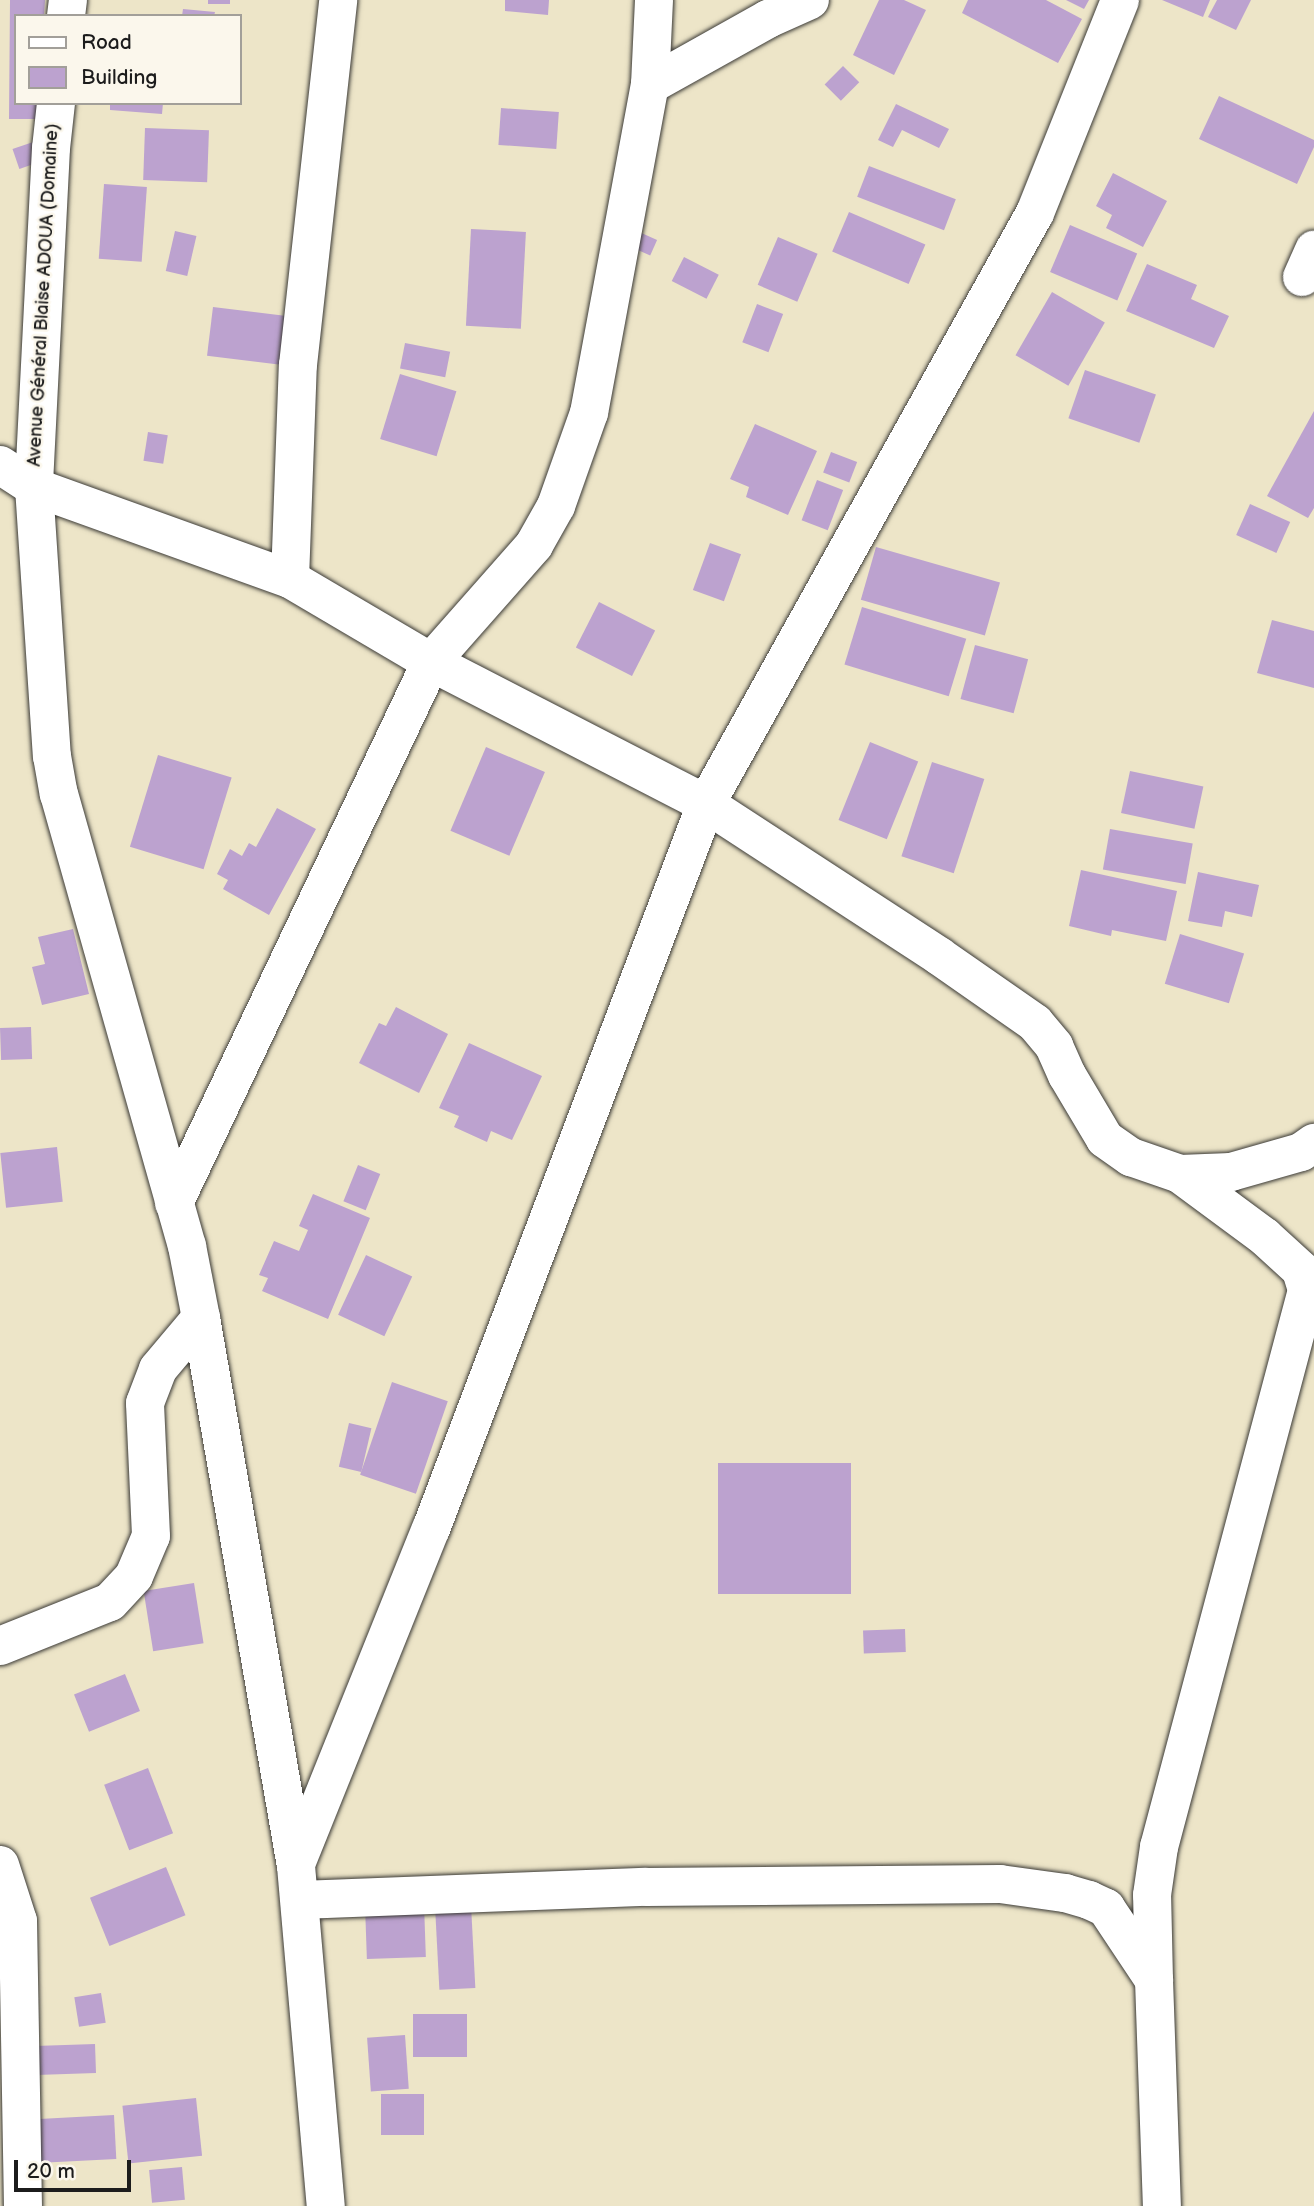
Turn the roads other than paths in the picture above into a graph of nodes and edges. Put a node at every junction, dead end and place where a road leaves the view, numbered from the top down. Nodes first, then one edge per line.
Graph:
1 (338, 0) edge
2 (654, 0) edge
3 (810, 0) edge
4 (1120, 0) edge
5 (650, 85) junction
6 (56, 105) edge
7 (0, 465) edge
8 (34, 487) junction
9 (290, 579) junction
10 (431, 662) junction
11 (706, 803) junction
12 (1314, 1143) edge
13 (1180, 1174) junction
14 (173, 1203) junction
15 (201, 1318) junction
16 (0, 1646) edge
17 (0, 1866) edge
18 (298, 1883) junction
19 (1154, 1980) junction
20 (23, 2206) edge
21 (326, 2206) edge
22 (1162, 2206) edge

1 - 9 street
2 - 5 street
3 - 5 street
4 - 11 street
5 - 10 street
6 - 8 street, Avenue Général Blaise ADOUA (Domaine)
7 - 8 street
8 - 9 street
8 - 14 street, Avenue Général Blaise ADOUA (Domaine)
9 - 10 street
10 - 11 street
10 - 14 street
11 - 13 street
11 - 18 street
12 - 13 street
13 - 19 street
14 - 15 street, Avenue Général Blaise ADOUA (Domaine)
15 - 16 street
15 - 18 street, Avenue Général Blaise ADOUA (Domaine)
17 - 20 street
18 - 19 street
18 - 21 street, Avenue Général Blaise ADOUA (Domaine)
19 - 22 street

